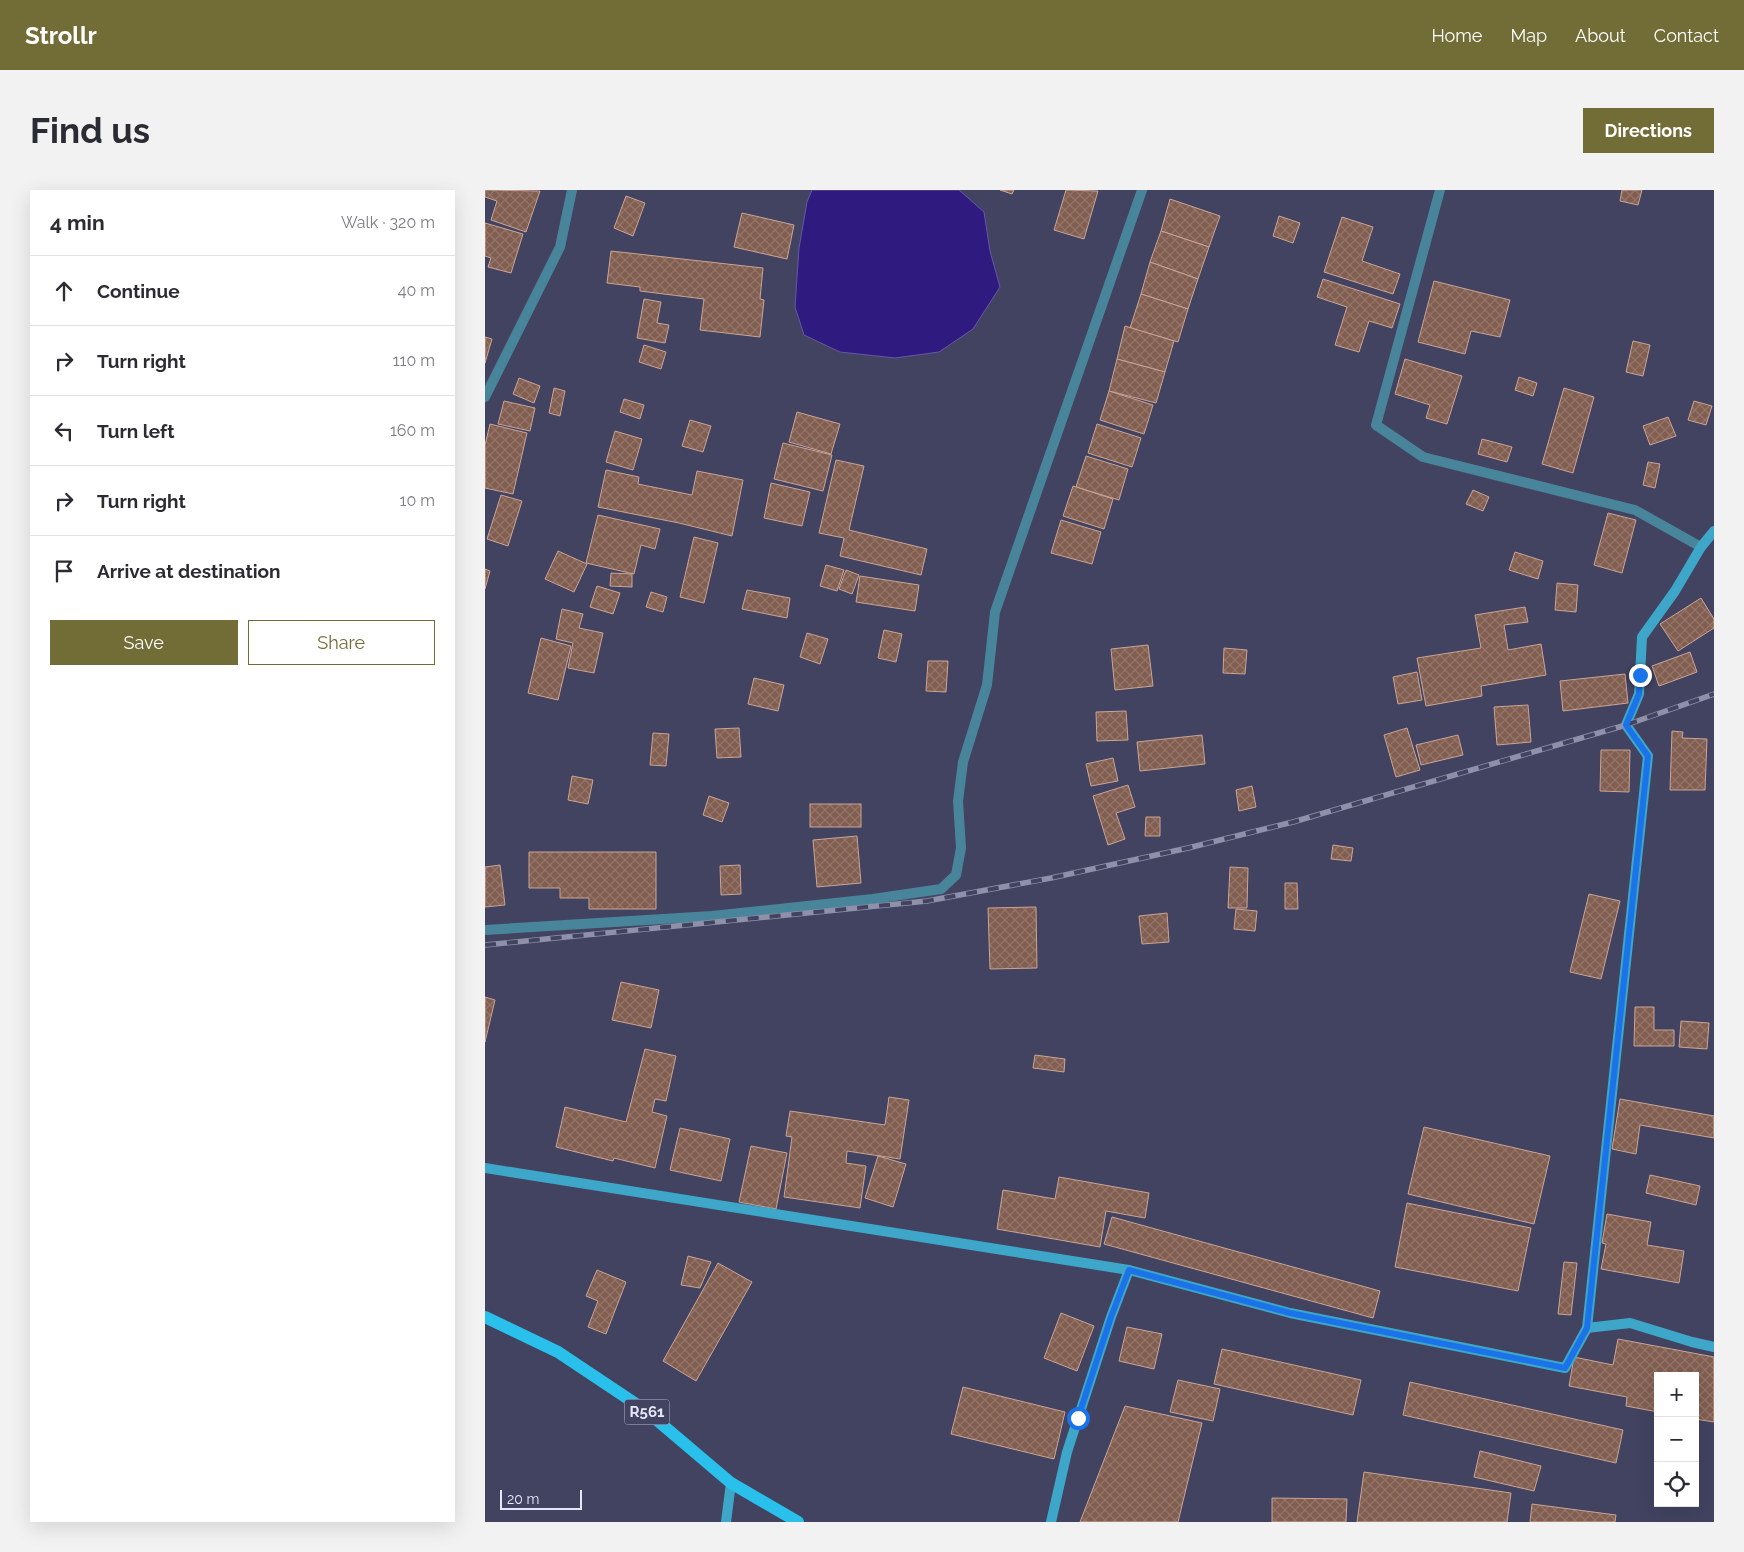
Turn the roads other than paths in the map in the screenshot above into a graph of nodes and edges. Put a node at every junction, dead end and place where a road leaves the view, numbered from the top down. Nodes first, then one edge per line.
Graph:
1 (572, 190) edge
2 (1142, 190) edge
3 (1440, 190) edge
4 (485, 397) edge
5 (1714, 531) edge
6 (1701, 547) junction
7 (485, 930) edge
8 (485, 1168) edge
9 (1129, 1270) junction
10 (485, 1317) edge
11 (1587, 1328) junction
12 (1714, 1347) edge
13 (731, 1483) junction
14 (726, 1522) edge
15 (798, 1522) edge
16 (1051, 1522) edge

1 - 4 street
2 - 7 street
3 - 6 street
5 - 6 street
6 - 11 street
8 - 9 street
9 - 11 street
9 - 16 street
10 - 13 main road, R561
11 - 12 street
13 - 14 street
13 - 15 main road, R561

